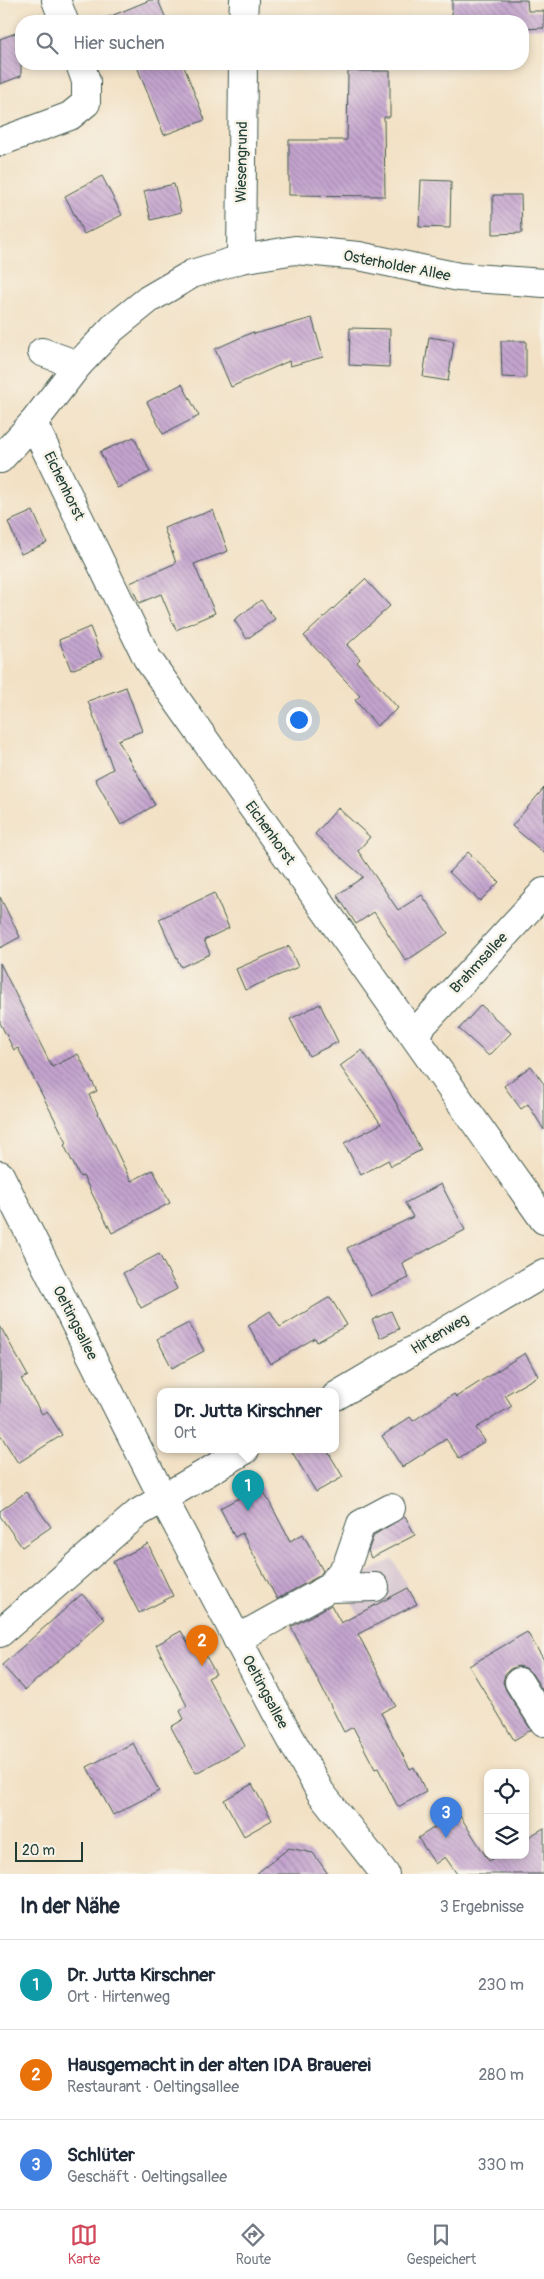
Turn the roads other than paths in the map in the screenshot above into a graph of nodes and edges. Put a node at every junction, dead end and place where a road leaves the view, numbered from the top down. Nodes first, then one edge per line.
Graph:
1 (56, 0) edge
2 (244, 0) edge
3 (62, 15) edge
4 (243, 15) edge
5 (82, 70) edge
6 (243, 70) edge
7 (0, 142) edge
8 (241, 259) junction
9 (544, 282) edge
10 (42, 352) dead end
11 (78, 366) junction
12 (34, 423) junction
13 (0, 459) edge
14 (544, 892) edge
15 (414, 1034) junction
16 (0, 1175) edge
17 (544, 1220) edge
18 (544, 1273) edge
19 (339, 1394) edge
20 (239, 1453) edge
21 (163, 1498) junction
22 (391, 1508) dead end
23 (375, 1587) dead end
24 (329, 1588) junction
25 (0, 1633) edge
26 (237, 1638) junction
27 (519, 1682) dead end
28 (544, 1722) edge
29 (386, 1874) edge

1 - 3 street
2 - 4 street
5 - 7 street
6 - 8 street, Wiesengrund
8 - 9 street, Osterholder Allee
8 - 11 street, Osterholder Allee
10 - 11 street
11 - 12 street, Osterholder Allee
12 - 13 street, Osterholder Allee
12 - 15 street, Eichenhorst
14 - 15 street, Brahmsallee
15 - 17 street, Eichenhorst
16 - 21 street, Oeltingsallee
18 - 19 street, Hirtenweg
20 - 21 street
21 - 25 street
21 - 26 street, Oeltingsallee
22 - 24 street
23 - 24 street
24 - 26 street
26 - 29 street, Oeltingsallee
27 - 28 street

